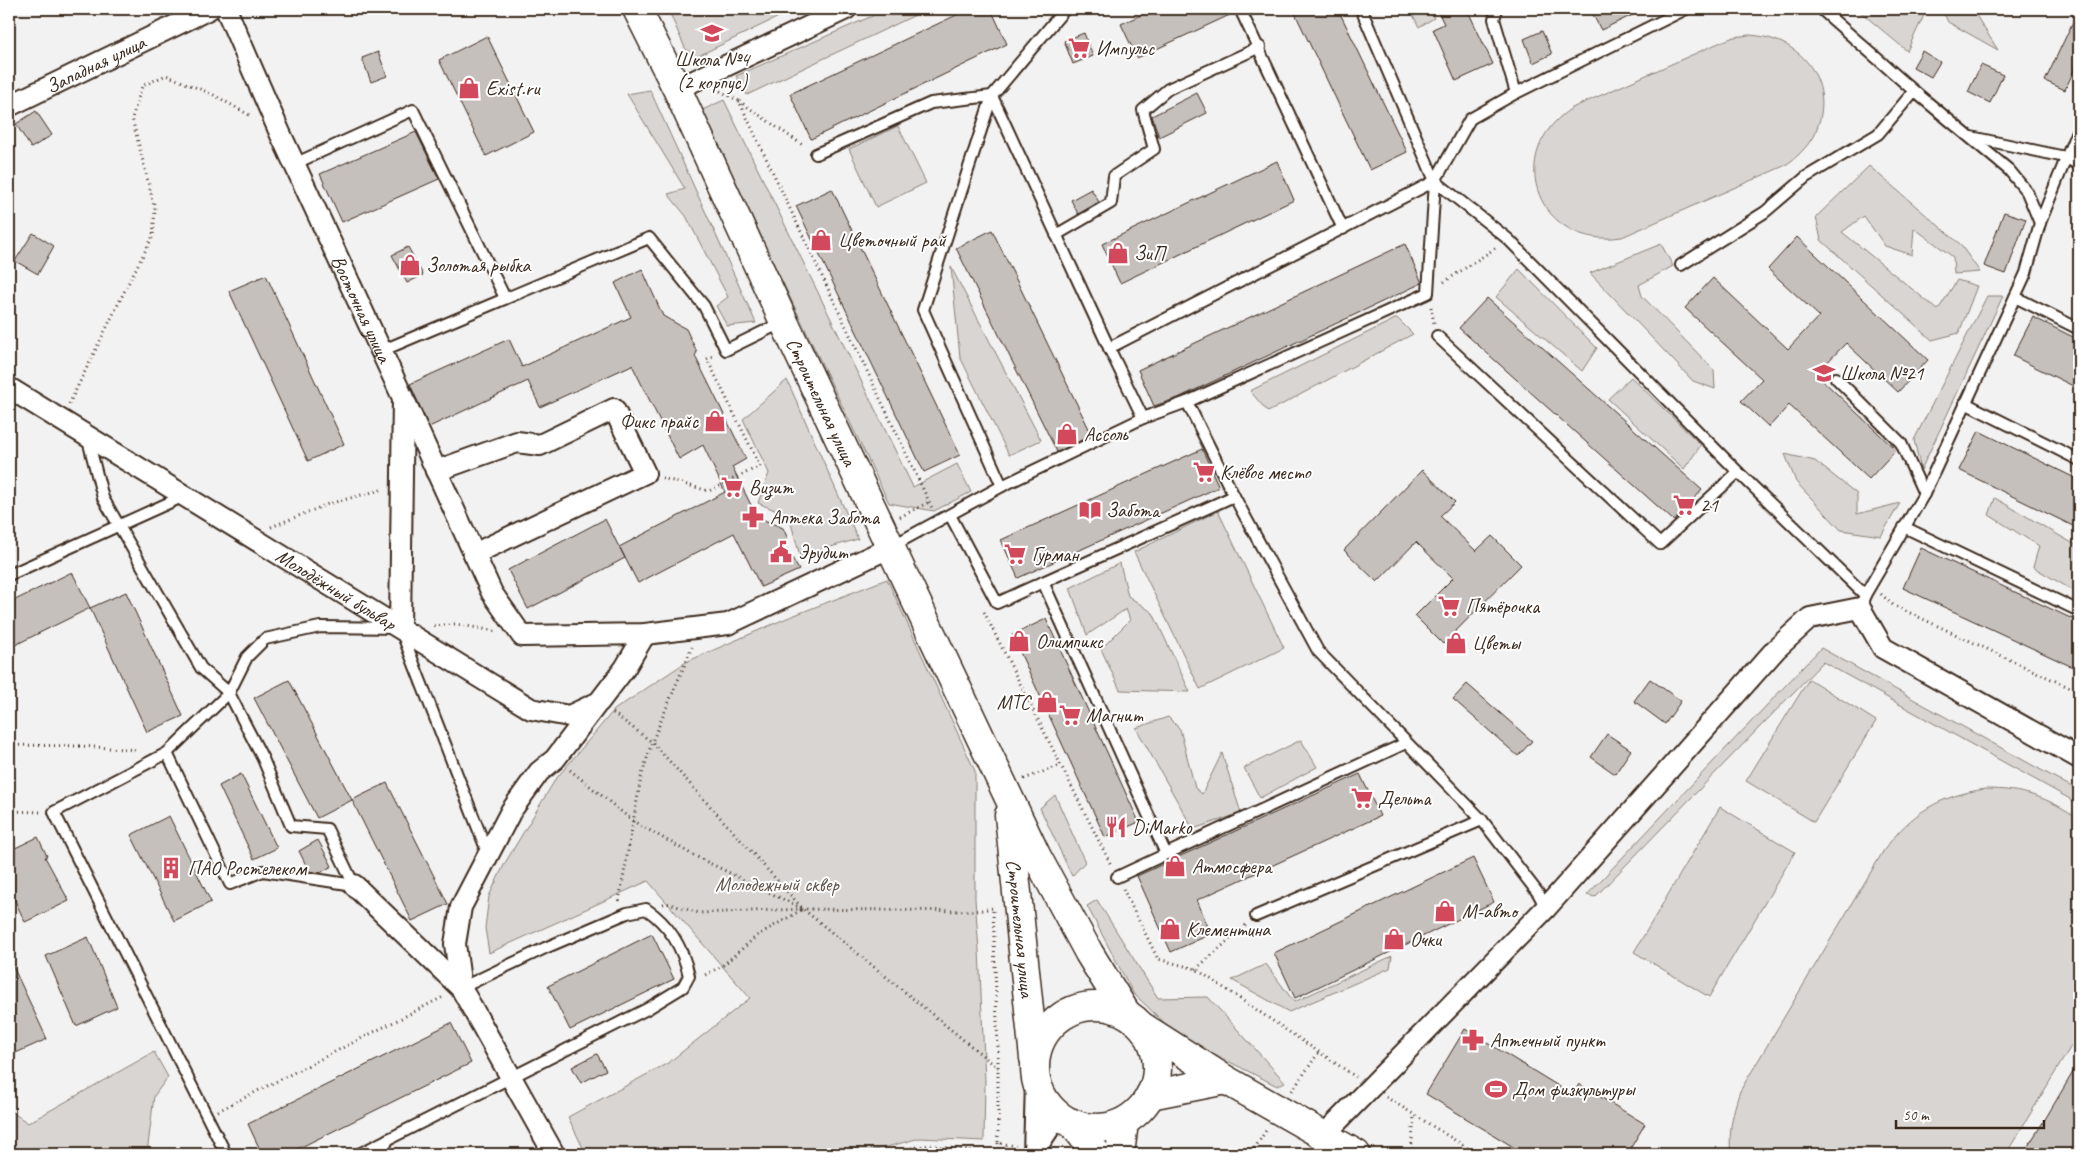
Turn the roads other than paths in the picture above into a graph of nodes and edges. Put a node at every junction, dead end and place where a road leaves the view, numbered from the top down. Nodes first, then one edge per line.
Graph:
1 (209, 9) edge
2 (226, 9) edge
3 (637, 9) edge
4 (846, 9) edge
5 (1065, 9) edge
6 (1240, 9) edge
7 (1361, 9) edge
8 (1497, 9) edge
9 (1684, 9) edge
10 (1821, 9) edge
11 (1260, 48) junction
12 (677, 88) junction
13 (1914, 90) junction
14 (1516, 93) junction
15 (992, 96) junction
16 (9, 106) edge
17 (2079, 126) edge
18 (1970, 136) junction
19 (816, 154) road end
20 (2065, 157) junction
21 (294, 164) junction
22 (2079, 165) edge
23 (1435, 181) junction
24 (2040, 223) junction
25 (1344, 228) junction
26 (1056, 235) junction
27 (1681, 266) dead end
28 (2015, 297) junction
29 (505, 298) junction
30 (784, 322) junction
31 (2079, 329) edge
32 (1437, 336) road end
33 (1109, 348) junction
34 (381, 351) junction
35 (1836, 378) dead end
36 (9, 388) edge
37 (403, 398) junction
38 (1187, 402) junction
39 (1965, 403) junction
40 (1143, 418) junction
41 (87, 436) junction
42 (2079, 460) edge
43 (436, 471) junction
44 (1738, 472) junction
45 (1002, 486) junction
46 (1924, 494) junction
47 (184, 496) junction
48 (1234, 496) junction
49 (950, 514) junction
50 (120, 525) junction
51 (1904, 527) junction
52 (886, 536) junction
53 (474, 554) junction
54 (9, 575) edge
55 (1043, 582) junction
56 (1863, 601) junction
57 (2079, 611) edge
58 (400, 628) junction
59 (645, 634) junction
60 (229, 693) junction
61 (599, 702) junction
62 (1406, 743) junction
63 (167, 753) junction
64 (2079, 758) edge
65 (1007, 794) junction
66 (1482, 820) junction
67 (1166, 854) junction
68 (489, 857) junction
69 (1117, 877) dead end
70 (354, 885) junction
71 (1546, 908) junction
72 (1256, 916) road end
73 (461, 988) junction
74 (1134, 1020) junction
75 (1035, 1072) junction
76 (511, 1077) junction
77 (1226, 1080) junction
78 (1150, 1095) junction
79 (1065, 1119) junction
80 (1124, 1122) junction
81 (1324, 1135) junction
82 (388, 1139) junction
83 (1035, 1151) edge
84 (226, 1154) edge
85 (359, 1154) edge
86 (382, 1154) edge
87 (554, 1154) edge
88 (1097, 1154) edge
89 (1120, 1154) edge
90 (1356, 1154) edge

1 - 16 street, Западная улица
2 - 21 street, Восточная улица
3 - 12 street, Строительная улица
4 - 12 street
5 - 15 lane
6 - 11 lane
7 - 23 lane
8 - 14 lane
9 - 14 lane
10 - 13 lane
11 - 25 lane
11 - 26 lane
12 - 30 street, Строительная улица
13 - 18 lane
13 - 27 lane
14 - 23 lane
15 - 19 lane
15 - 26 lane
15 - 45 lane
17 - 20 lane
18 - 20 lane
18 - 24 lane
20 - 22 lane
20 - 24 lane
21 - 29 lane
21 - 34 street, Восточная улица
23 - 25 lane
23 - 38 lane
23 - 44 lane
24 - 28 lane
25 - 33 lane
26 - 33 lane
28 - 31 lane
28 - 39 lane
29 - 30 lane
29 - 34 lane
30 - 52 street, Строительная улица
32 - 44 lane
33 - 40 lane
34 - 37 street, Восточная улица
35 - 46 lane
36 - 41 street, Молодёжный бульвар
37 - 43 street
37 - 58 street, Восточная улица
38 - 40 lane
38 - 48 lane
39 - 42 lane
39 - 46 lane
40 - 45 lane
41 - 47 street, Молодёжный бульвар
41 - 50 lane
43 - 53 street
43 - 53 street
44 - 56 lane
45 - 49 lane
46 - 51 lane
47 - 50 lane
47 - 58 street, Молодёжный бульвар
48 - 55 lane
48 - 62 lane
49 - 52 lane
49 - 55 lane
50 - 54 lane
50 - 60 lane
51 - 56 lane
51 - 57 lane
52 - 59 street
52 - 65 street, Строительная улица
53 - 59 street
55 - 67 lane
56 - 64 street
56 - 71 street
58 - 60 lane
58 - 61 street, Молодёжный бульвар
58 - 68 lane
59 - 61 street, Молодёжный бульвар
60 - 63 lane
60 - 70 lane
61 - 68 street
62 - 66 lane
62 - 67 lane
63 - 70 lane
63 - 84 lane
65 - 74 street, Строительная улица
65 - 75 street, Строительная улица
66 - 71 lane
66 - 72 lane
67 - 69 lane
68 - 73 street
70 - 73 street
71 - 81 street
73 - 76 street
73 - 76 lane
74 - 75 street
74 - 77 street, Строительная улица
74 - 78 street
75 - 79 street
75 - 83 street
76 - 82 lane
76 - 87 street
77 - 78 street
77 - 81 street, Строительная улица
78 - 80 street
79 - 80 street
79 - 83 street
79 - 88 street
80 - 89 street
81 - 90 street, Строительная улица
82 - 85 lane
82 - 86 lane

